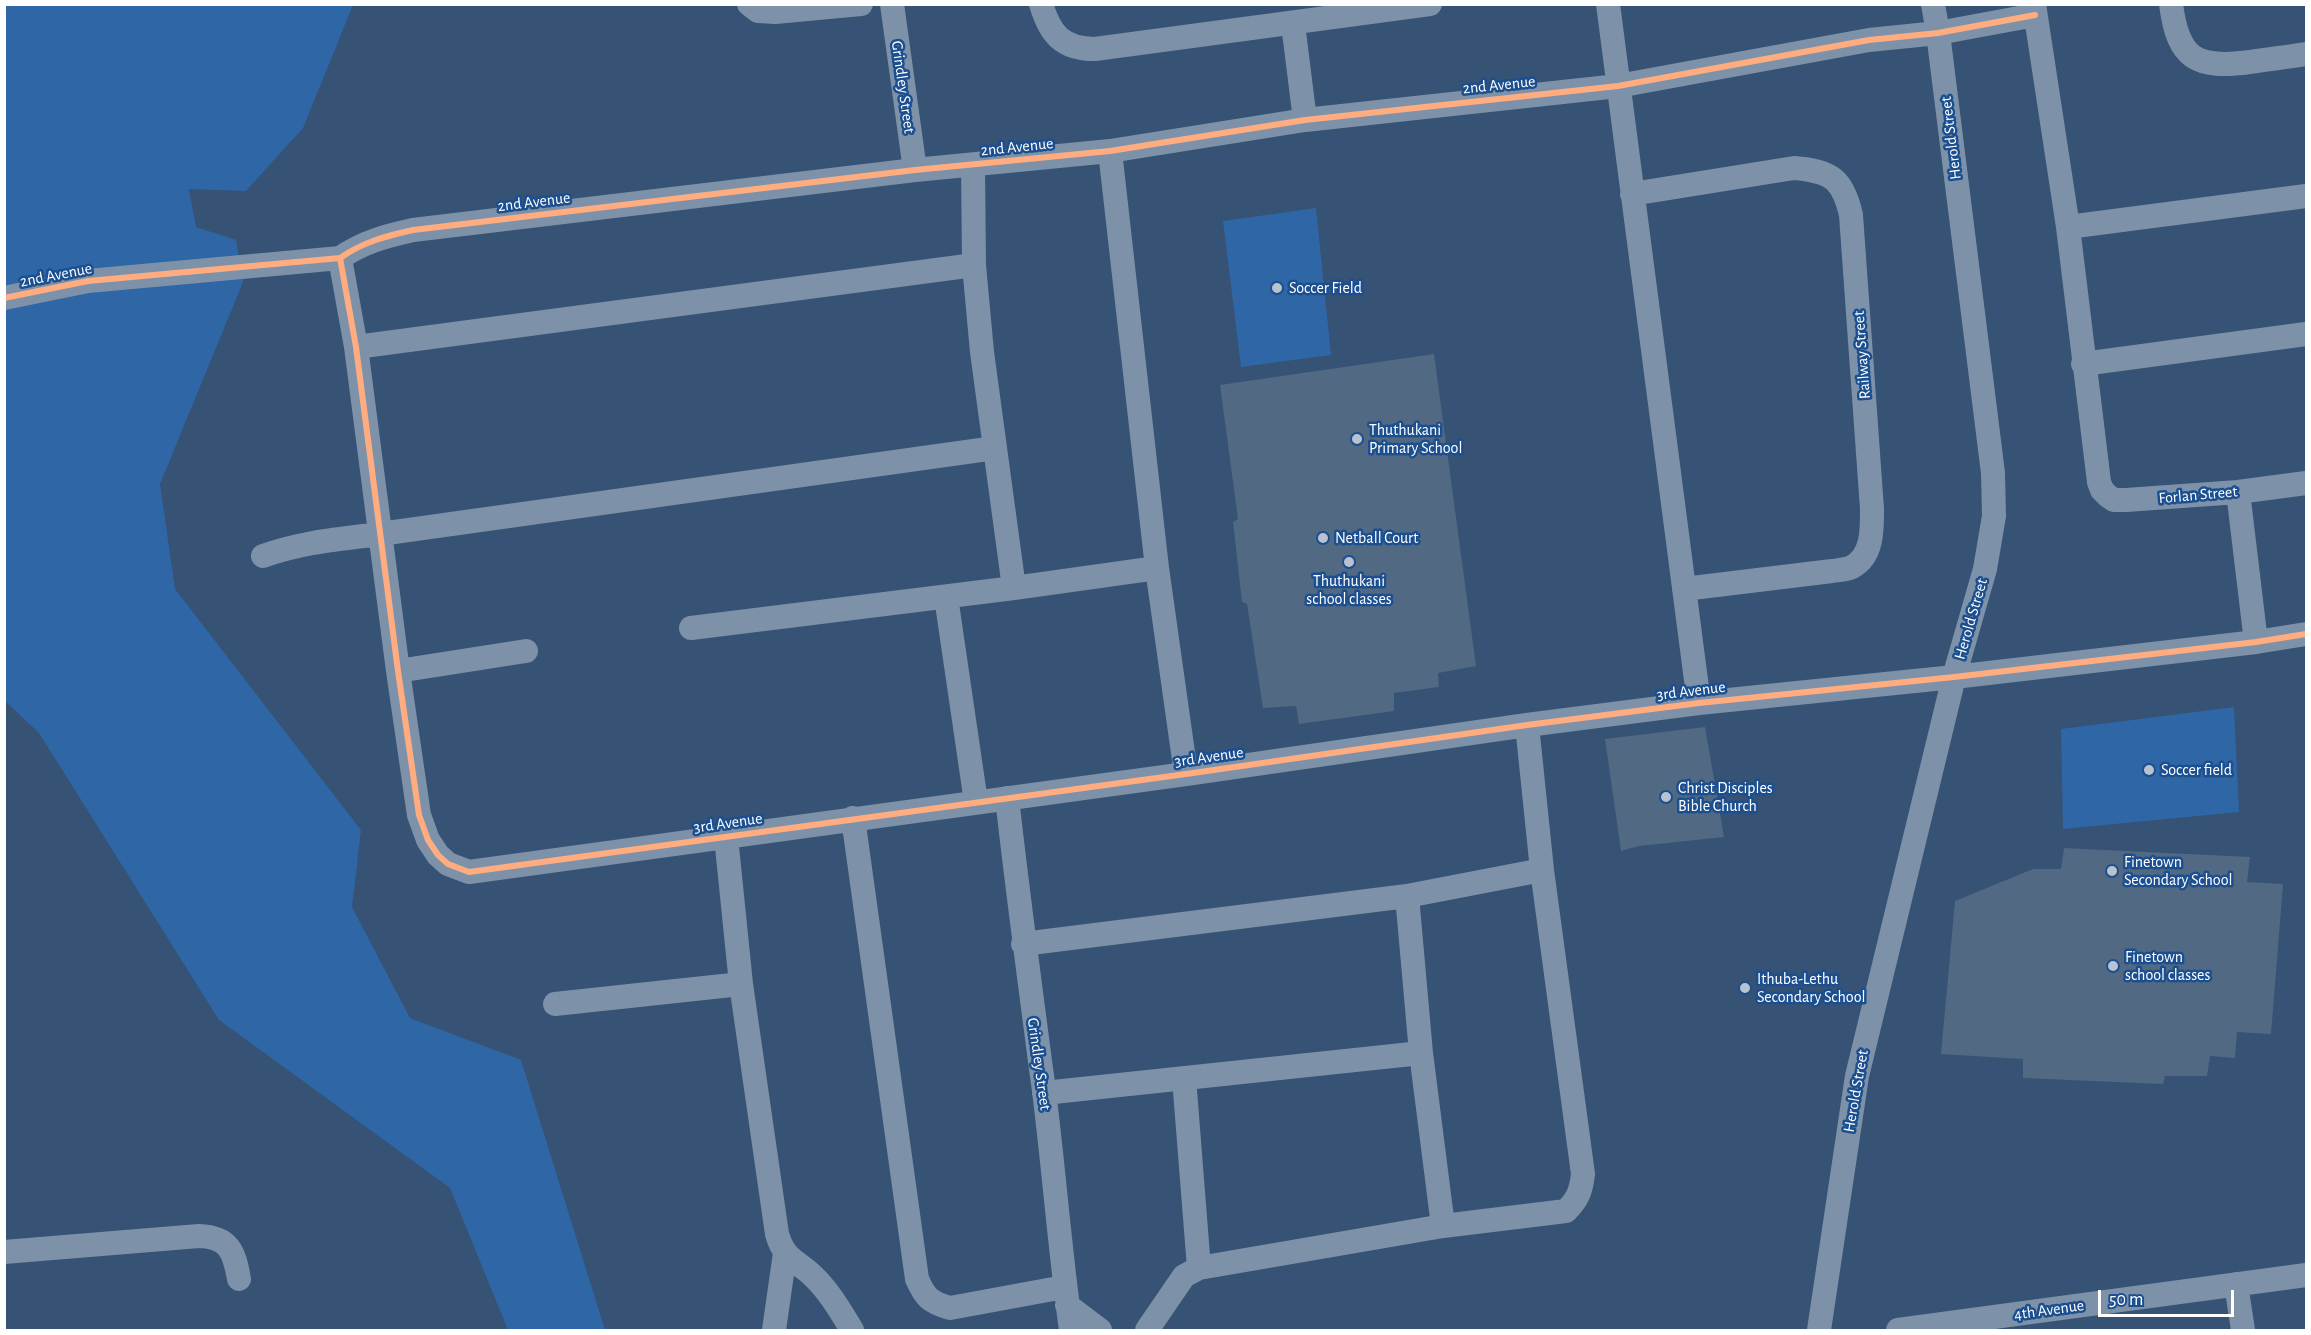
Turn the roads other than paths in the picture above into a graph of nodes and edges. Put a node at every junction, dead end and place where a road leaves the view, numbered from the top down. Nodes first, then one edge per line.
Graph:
1 (749, 4) edge
2 (861, 4) edge
3 (892, 4) edge
4 (1041, 4) edge
5 (1430, 4) edge
6 (1608, 4) edge
7 (1933, 4) edge
8 (2171, 4) edge
9 (2034, 10) edge
10 (1293, 24) junction
11 (1938, 33) junction
12 (2307, 54) edge
13 (1618, 86) junction
14 (1305, 120) junction
15 (1110, 151) junction
16 (973, 165) junction
17 (915, 170) junction
18 (1632, 194) junction
19 (2307, 196) edge
20 (2068, 227) junction
21 (340, 258) junction
22 (974, 266) junction
23 (4, 298) edge
24 (2307, 334) edge
25 (356, 347) junction
26 (2084, 364) junction
27 (995, 448) junction
28 (2307, 483) edge
29 (2238, 492) junction
30 (381, 534) junction
31 (264, 556) dead end
32 (1157, 568) junction
33 (1014, 588) junction
34 (1684, 589) junction
35 (946, 597) junction
36 (691, 628) dead end
37 (2307, 634) edge
38 (2256, 642) junction
39 (526, 651) dead end
40 (398, 671) junction
41 (1954, 677) junction
42 (1699, 703) junction
43 (1527, 725) junction
44 (1186, 774) junction
45 (1007, 798) junction
46 (976, 802) junction
47 (853, 818) junction
48 (726, 837) junction
49 (1542, 870) junction
50 (1407, 896) junction
51 (1023, 944) junction
52 (741, 984) junction
53 (555, 1004) dead end
54 (1421, 1053) junction
55 (1184, 1078) junction
56 (1044, 1093) junction
57 (1443, 1226) junction
58 (4, 1252) edge
59 (785, 1253) junction
60 (1199, 1269) junction
61 (2307, 1275) edge
62 (239, 1280) dead end
63 (2236, 1284) junction
64 (1066, 1296) junction
65 (774, 1330) edge
66 (852, 1330) edge
67 (1071, 1330) edge
68 (1100, 1330) edge
69 (1147, 1330) edge
70 (1819, 1330) edge
71 (1898, 1330) edge
72 (2243, 1330) edge

1 - 2 street
3 - 17 street, Grindley Street
4 - 10 street
5 - 10 street
6 - 13 street
7 - 11 street, Herold Street
8 - 12 street
9 - 11 street, 2nd Avenue
9 - 20 street
10 - 14 street
11 - 13 street, 2nd Avenue
11 - 41 street, Herold Street
13 - 14 street, 2nd Avenue
13 - 18 street
14 - 15 street, 2nd Avenue
15 - 16 street, 2nd Avenue
15 - 32 street
16 - 17 street, 2nd Avenue
16 - 22 street
17 - 21 street, 2nd Avenue
18 - 34 street
18 - 34 street, Railway Street
19 - 20 street
20 - 26 street
21 - 23 street, 2nd Avenue
21 - 25 street
22 - 25 street
22 - 27 street
24 - 26 street
25 - 30 street
26 - 29 street, Forlan Street
27 - 30 street
27 - 33 street
28 - 29 street, Forlan Street
29 - 38 street
30 - 31 street
30 - 40 street
32 - 33 street
32 - 44 street
33 - 35 street
34 - 42 street
35 - 36 street
35 - 46 street
37 - 38 street, 3rd Avenue
38 - 41 street, 3rd Avenue
39 - 40 street
40 - 48 street, 3rd Avenue
41 - 42 street, 3rd Avenue
41 - 70 street, Herold Street
42 - 43 street, 3rd Avenue
43 - 44 street, 3rd Avenue
43 - 49 street
44 - 45 street, 3rd Avenue
45 - 46 street, 3rd Avenue
45 - 51 street, Grindley Street
46 - 47 street, 3rd Avenue
47 - 48 street, 3rd Avenue
47 - 64 street
48 - 52 street
49 - 50 street
49 - 57 street
50 - 51 street
50 - 54 street
51 - 56 street, Grindley Street
52 - 53 street
52 - 59 street
54 - 55 street
54 - 57 street
55 - 56 street
55 - 60 street
56 - 64 street, Grindley Street
57 - 60 street
58 - 62 street
59 - 65 street
59 - 66 street
60 - 69 street
61 - 63 street, 4th Avenue
63 - 71 street, 4th Avenue
63 - 72 street
64 - 67 street, Grindley Street
64 - 68 street

